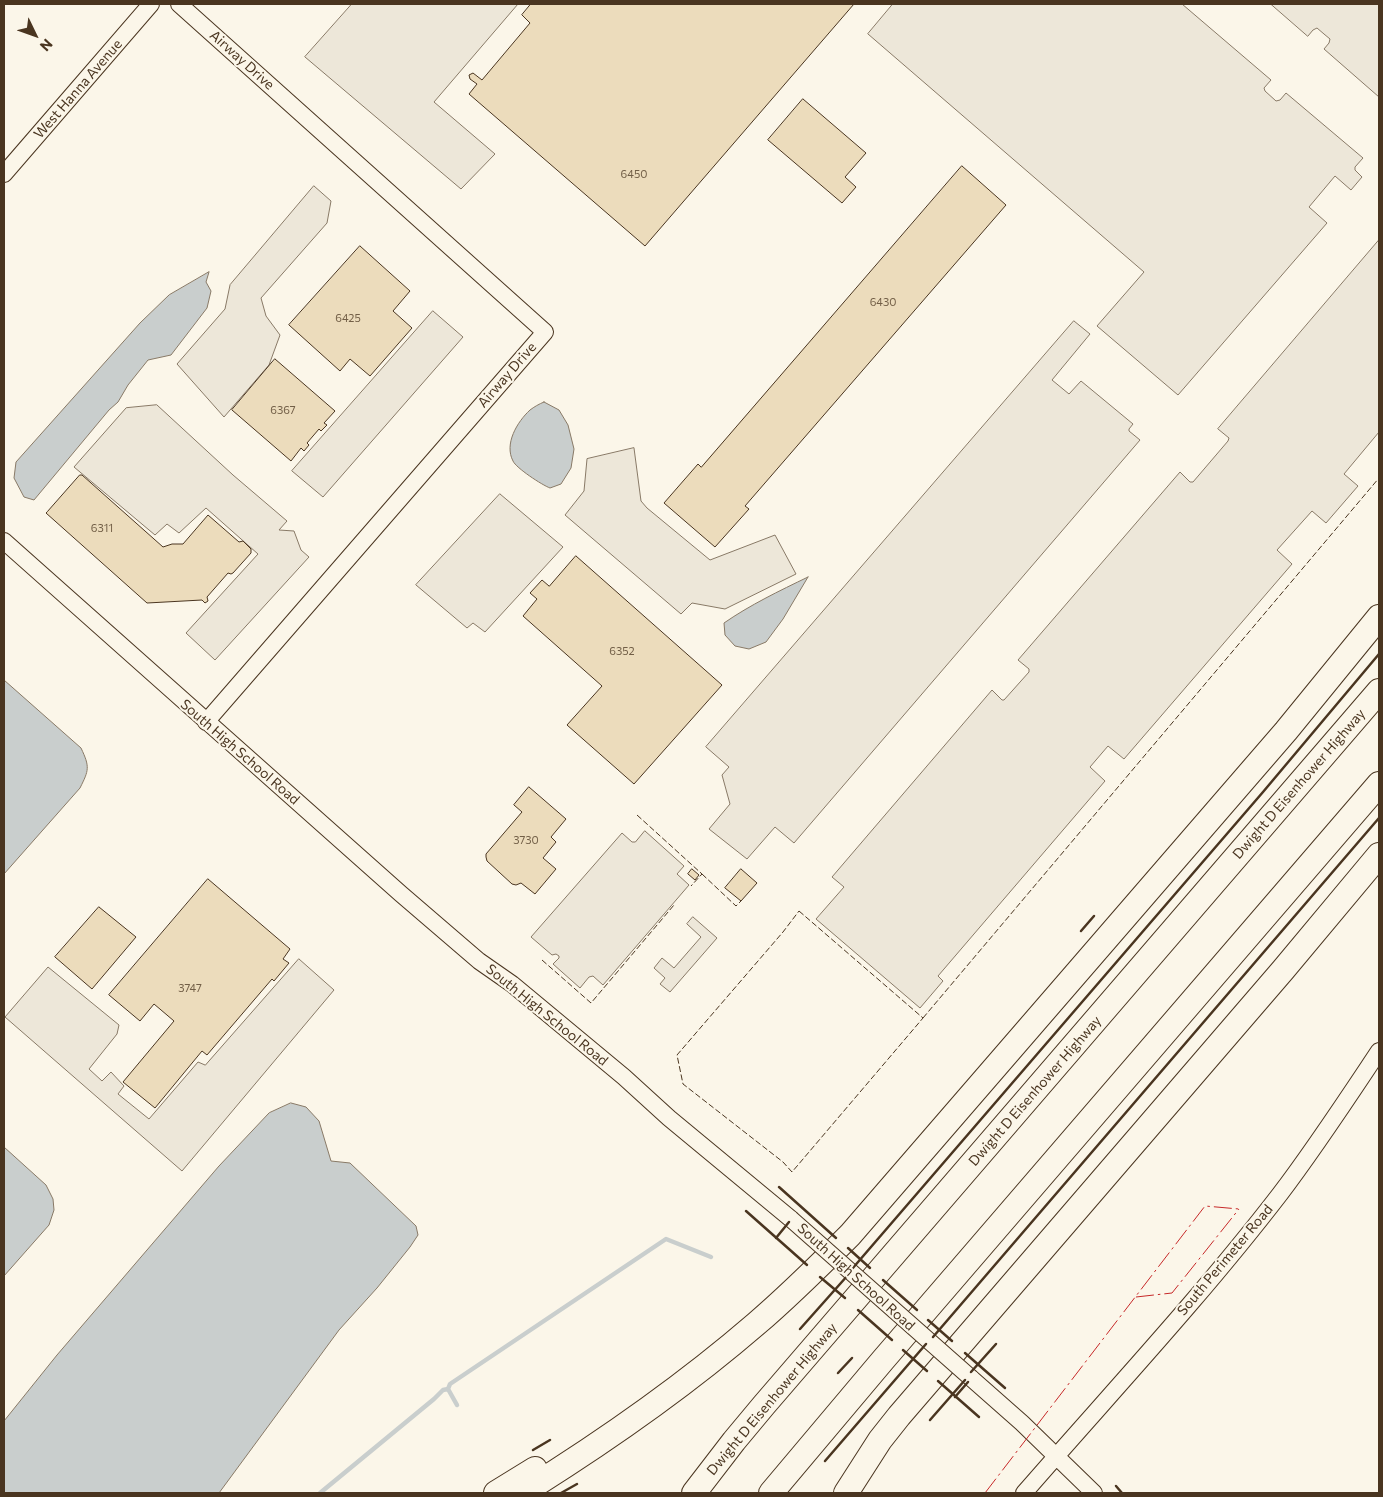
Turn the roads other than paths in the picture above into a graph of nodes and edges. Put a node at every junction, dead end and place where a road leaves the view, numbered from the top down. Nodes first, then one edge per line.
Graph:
1 (151, 4) edge
2 (179, 4) edge
3 (4, 174) edge
4 (4, 541) edge
5 (1379, 617) edge
6 (1379, 691) edge
7 (206, 722) junction
8 (1379, 784) edge
9 (1379, 855) edge
10 (1379, 1051) edge
11 (698, 1371) junction
12 (1056, 1457) junction
13 (496, 1493) edge
14 (522, 1493) edge
15 (694, 1493) edge
16 (771, 1493) edge
17 (846, 1493) edge
18 (1024, 1493) edge
19 (1094, 1493) edge

1 - 3 street, West Hanna Avenue
2 - 7 street, Airway Drive
4 - 7 street, South High School Road
5 - 11 highway
6 - 15 highway, Dwight D Eisenhower Highway
7 - 12 street, South High School Road, bridge
8 - 16 highway
9 - 17 highway
10 - 12 street, South Perimeter Road
11 - 13 highway
11 - 14 highway
12 - 18 street
12 - 19 street, South High School Road

